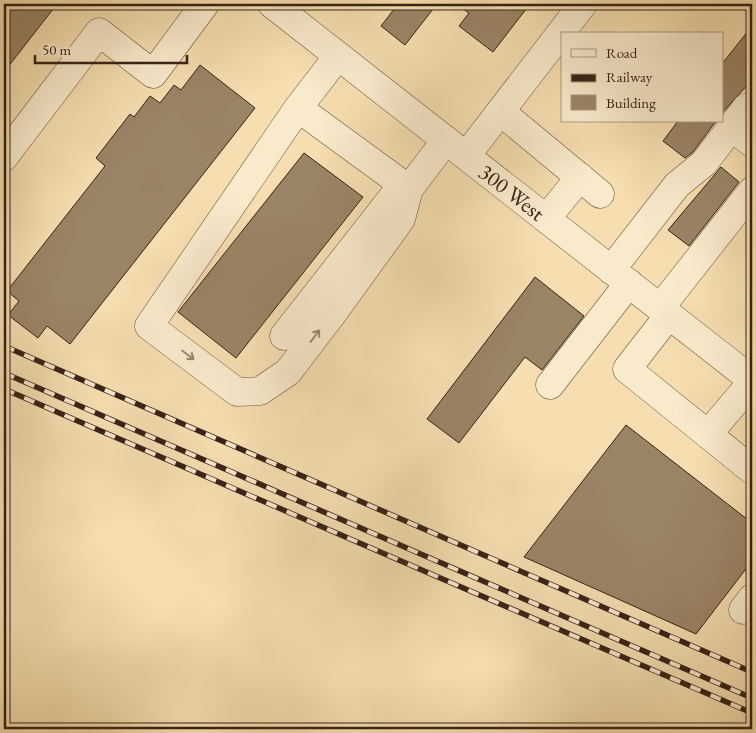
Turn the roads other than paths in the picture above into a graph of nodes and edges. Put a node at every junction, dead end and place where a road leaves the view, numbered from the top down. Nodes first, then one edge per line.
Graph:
1 (205, 4) edge
2 (583, 4) edge
3 (288, 9) edge
4 (562, 32) edge
5 (561, 33) edge
6 (338, 56) junction
7 (298, 108) junction
8 (501, 112) junction
9 (743, 126) edge
10 (456, 148) junction
11 (4, 157) edge
12 (406, 186) junction
13 (752, 191) edge
14 (546, 219) junction
15 (620, 277) junction
16 (665, 312) junction
17 (284, 336) dead end
18 (752, 381) edge
19 (550, 385) dead end
20 (708, 434) junction
21 (752, 470) edge

1 - 11 street
2 - 4 street
3 - 6 street, 300 West
5 - 8 street
6 - 7 street
6 - 10 street, 300 West
7 - 12 street
7 -> 12 street
8 - 10 street
8 - 14 street
9 - 15 street
10 - 12 street
10 - 14 street, 300 West
12 - 17 street
13 - 16 street
14 - 15 street, 300 West
15 - 16 street, 300 West
15 - 19 street
16 - 18 street, 300 West
16 - 20 street
18 - 20 street
20 - 21 street

